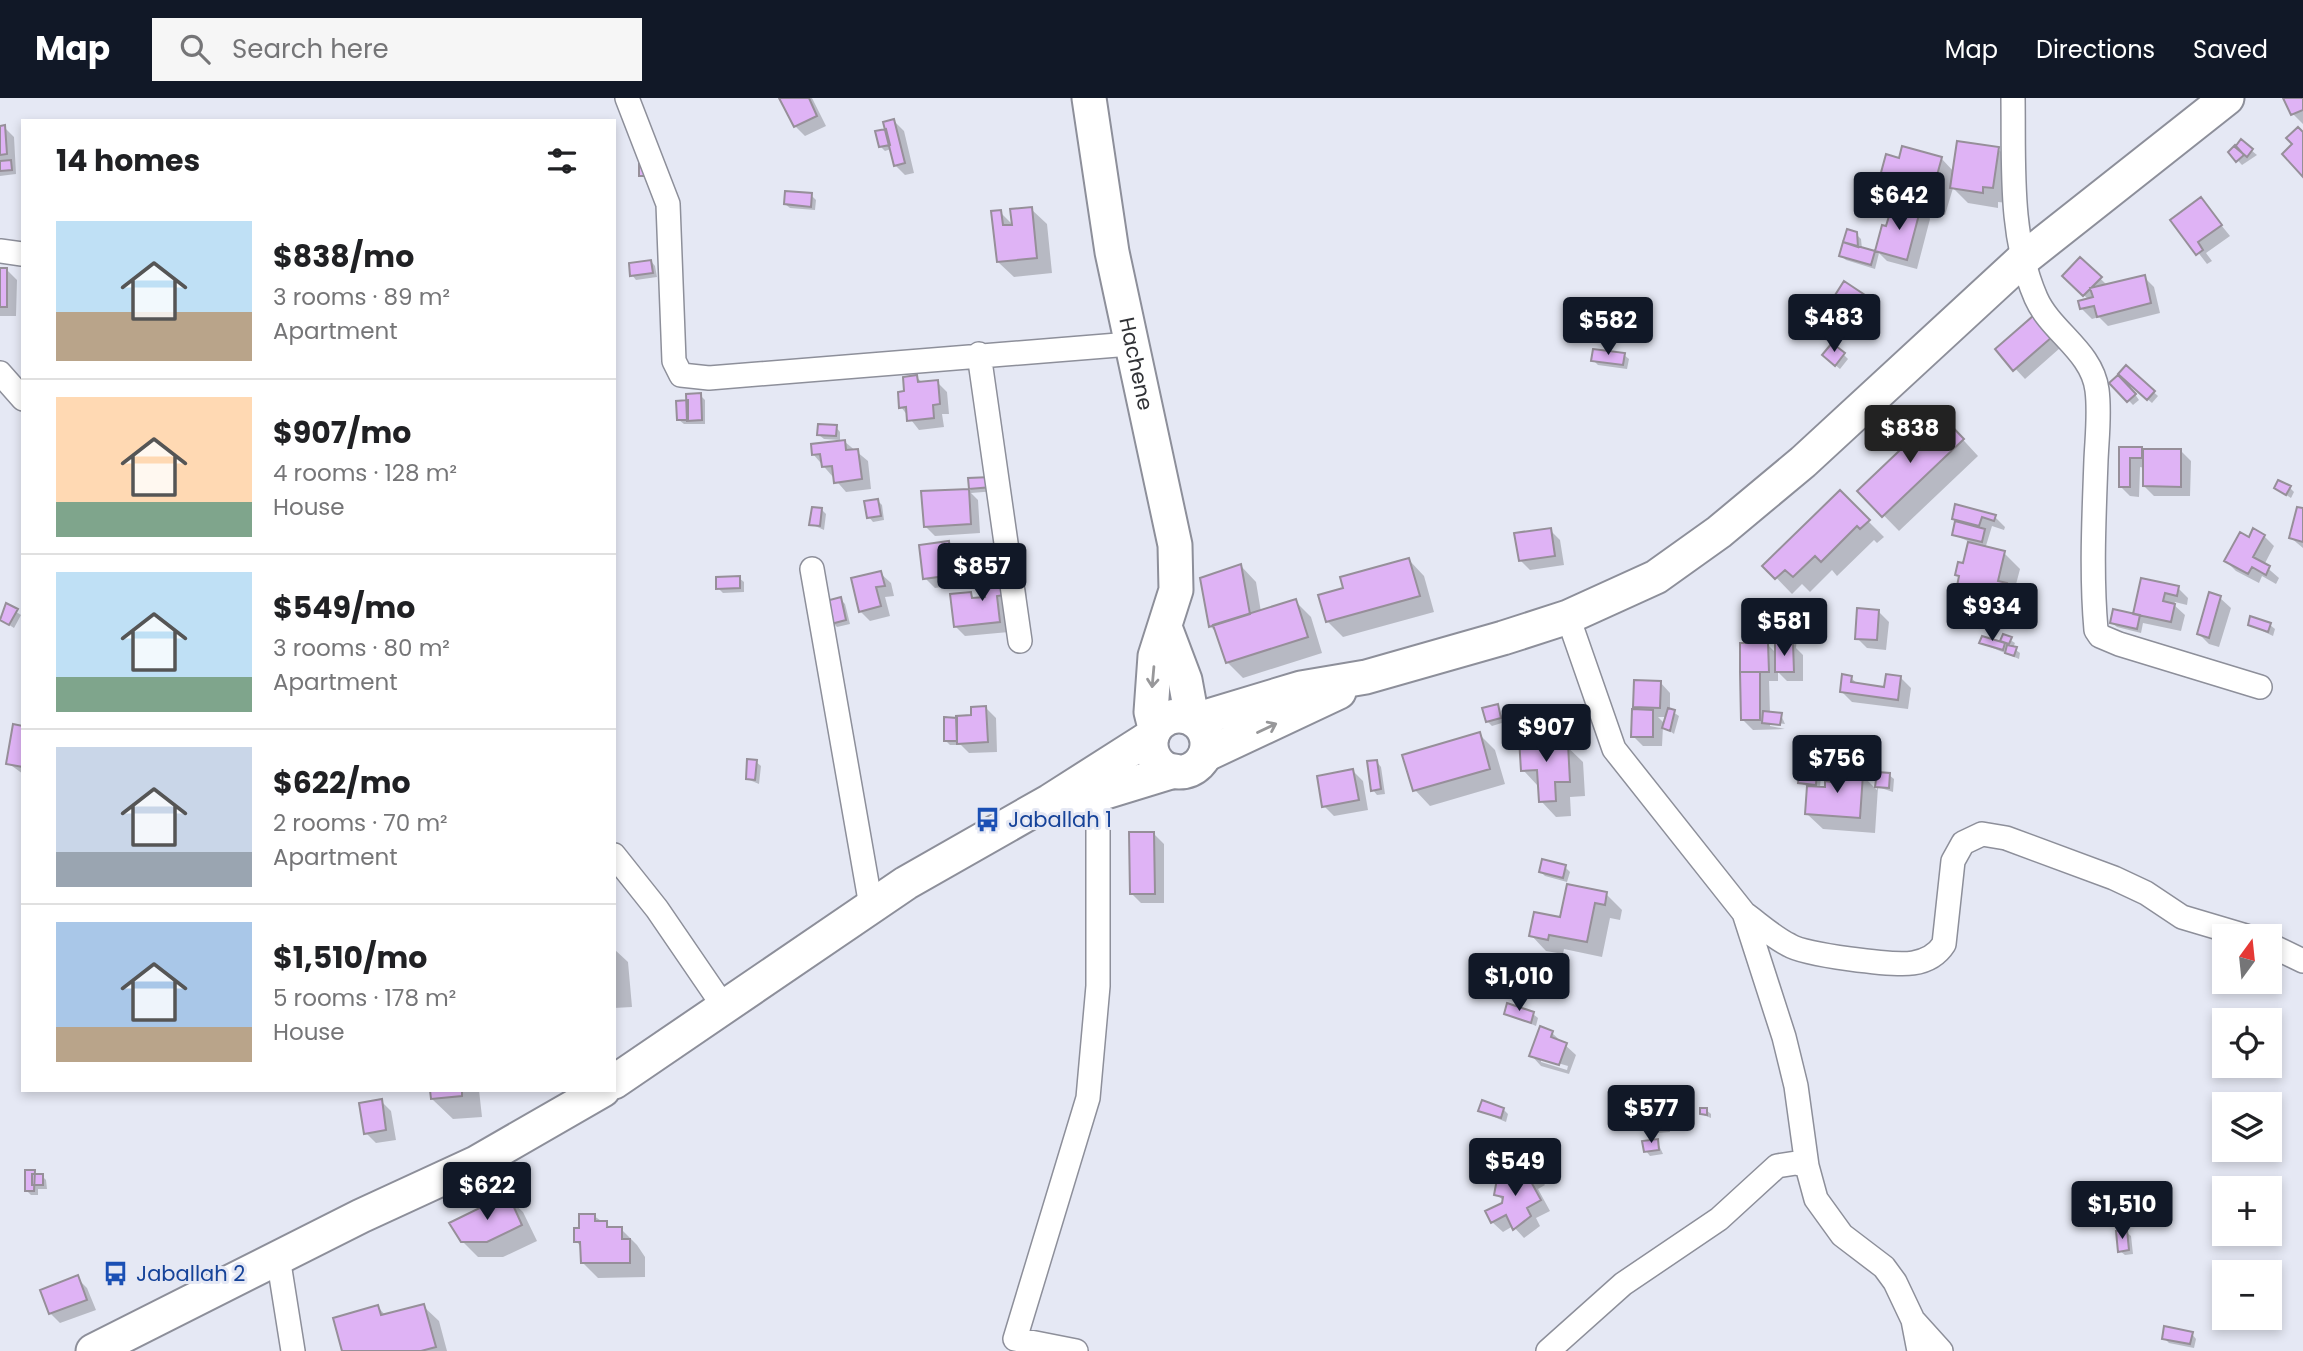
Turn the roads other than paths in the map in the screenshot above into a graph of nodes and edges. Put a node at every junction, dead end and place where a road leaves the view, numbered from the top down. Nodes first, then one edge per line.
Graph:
1 (627, 98) edge
2 (1088, 98) edge
3 (2013, 98) edge
4 (2227, 98) edge
5 (2022, 260) junction
6 (1130, 344) junction
7 (979, 354) junction
8 (0, 373) edge
9 (21, 397) edge
10 (812, 569) dead end
11 (1568, 617) junction
12 (1165, 627) junction
13 (1020, 641) dead end
14 (1366, 677) junction
15 (2260, 687) dead end
16 (1193, 719) junction
17 (1153, 732) junction
18 (1205, 755) junction
19 (1174, 771) junction
20 (1098, 781) junction
21 (616, 858) edge
22 (871, 906) junction
23 (1744, 913) junction
24 (2212, 926) edge
25 (2282, 951) edge
26 (2303, 961) edge
27 (724, 1007) junction
28 (616, 1081) edge
29 (600, 1092) edge
30 (1800, 1115) junction
31 (1777, 1166) junction
32 (1807, 1166) junction
33 (278, 1257) junction
34 (1913, 1320) junction
35 (93, 1351) edge
36 (293, 1351) edge
37 (1076, 1351) edge
38 (1548, 1351) edge
39 (1919, 1351) edge
40 (1941, 1351) edge

1 - 7 street
2 - 6 main road, Hachene
3 - 5 street
4 - 5 main road
5 - 11 main road
5 - 15 street
6 - 7 street
6 - 12 main road, Hachene
7 - 13 street
8 - 9 street
10 - 22 street
11 - 14 main road
11 - 23 street
12 - 16 main road
12 -> 17 main road, Hachene
14 - 16 main road
18 -> 14 main road
16 - 17 main road
16 - 18 main road
17 - 19 main road
17 - 20 main road
18 - 19 main road
19 - 20 main road
20 - 22 main road
20 - 37 street
21 - 27 street
22 - 27 main road
23 - 24 street
23 - 30 street
25 - 26 street
27 - 28 main road
29 - 33 main road
30 - 31 street
30 - 32 street
31 - 32 street
31 - 38 street
32 - 34 street
33 - 35 main road
33 - 36 street
34 - 39 street
34 - 40 street

